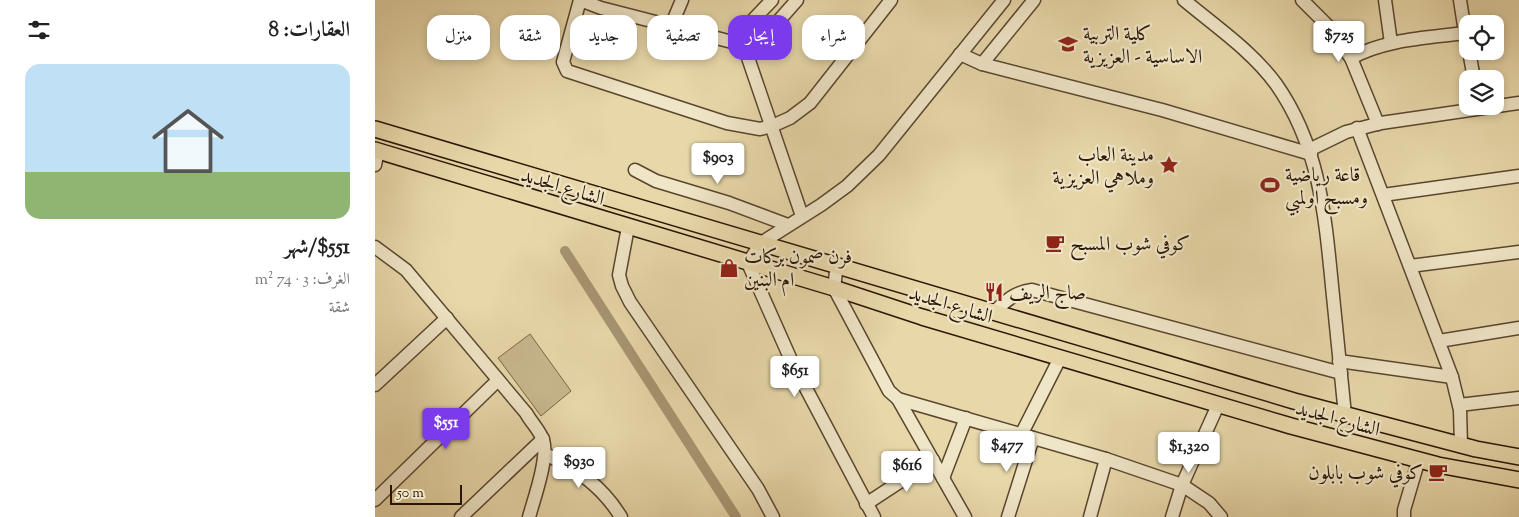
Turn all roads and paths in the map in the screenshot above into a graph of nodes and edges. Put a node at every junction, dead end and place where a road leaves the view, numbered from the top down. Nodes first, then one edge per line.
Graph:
1 (580, 0) edge
2 (682, 0) edge
3 (772, 0) edge
4 (797, 0) edge
5 (891, 0) edge
6 (1035, 0) edge
7 (1184, 0) edge
8 (1302, 0) edge
9 (1385, 0) edge
10 (1460, 0) edge
11 (1000, 1) edge
12 (603, 4) edge
13 (676, 15) edge
14 (760, 15) edge
15 (784, 15) edge
16 (1462, 15) edge
17 (647, 18) edge
18 (1459, 39) edge
19 (1391, 43) junction
20 (961, 54) junction
21 (1351, 58) junction
22 (744, 60) edge
23 (981, 64) junction
24 (1519, 103) edge
25 (1504, 104) edge
26 (1459, 110) edge
27 (1378, 124) junction
28 (772, 126) junction
29 (375, 128) edge
30 (1357, 128) junction
31 (1310, 152) junction
32 (376, 155) edge
33 (635, 170) dead end
34 (1519, 176) edge
35 (1383, 195) junction
36 (803, 216) junction
37 (788, 225) junction
38 (628, 227) junction
39 (761, 243) junction
40 (1519, 252) edge
41 (378, 253) edge
42 (748, 263) junction
43 (837, 264) junction
44 (1410, 266) junction
45 (834, 288) junction
46 (994, 312) junction
47 (447, 318) junction
48 (1519, 328) edge
49 (1439, 341) junction
50 (1060, 358) junction
51 (1340, 367) junction
52 (1453, 377) junction
53 (498, 380) junction
54 (375, 385) edge
55 (1519, 398) edge
56 (898, 399) junction
57 (1218, 405) junction
58 (1459, 405) junction
59 (1345, 415) junction
60 (966, 418) junction
61 (1027, 436) junction
62 (543, 439) junction
63 (1461, 445) junction
64 (545, 454) junction
65 (1519, 457) edge
66 (1106, 459) junction
67 (1419, 459) junction
68 (933, 460) junction
69 (943, 478) junction
70 (1519, 480) edge
71 (1182, 486) junction
72 (375, 500) edge
73 (867, 504) junction
74 (461, 517) edge
75 (529, 517) edge
76 (621, 517) edge
77 (773, 517) edge
78 (874, 517) edge
79 (965, 517) edge
80 (1008, 517) edge
81 (1090, 517) edge
82 (1172, 517) edge
83 (1221, 517) edge
84 (1404, 517) edge

1 - 12 street
1 - 28 street
2 - 13 street
3 - 14 street
4 - 15 street
5 - 28 street
6 - 23 street
7 - 31 street
8 - 21 street
9 - 19 street
10 - 16 street
11 - 20 street
12 - 17 street
18 - 19 street
19 - 21 street
20 - 23 street
20 - 36 street
21 - 27 street
22 - 28 street
23 - 31 street
24 - 25 street
26 - 27 street
27 - 30 street
28 - 36 street
29 - 39 main road, الشارع الجديد
30 - 31 street
30 - 35 street
31 - 51 street
32 - 38 main road, الشارع الجديد
33 - 37 street
34 - 35 street
35 - 44 street
36 - 37 street
37 - 39 street
38 - 42 main road, الشارع الجديد
38 - 77 street
39 - 42 street
39 - 43 main road, الشارع الجديد
40 - 44 street
41 - 47 street
42 - 45 main road, الشارع الجديد
42 - 73 street
43 - 45 street
43 - 46 main road, الشارع الجديد
44 - 49 street
45 - 50 main road, الشارع الجديد
45 - 56 street
46 - 51 street
46 - 59 main road, الشارع الجديد
47 - 53 street
47 - 54 street
48 - 49 street
49 - 52 street
50 - 57 main road, الشارع الجديد
50 - 61 street
51 - 52 street
51 - 59 street
52 - 58 street
53 - 62 street
53 - 72 street
55 - 58 street
56 - 60 street
56 - 68 street
57 - 67 main road, الشارع الجديد
57 - 71 street
58 - 63 street
59 - 63 main road, الشارع الجديد
60 - 61 street
60 - 69 street
61 - 66 street
61 - 80 street
62 - 64 street
62 - 74 street
63 - 65 main road, الشارع الجديد
64 - 75 street
64 - 76 street
66 - 71 street
66 - 81 street
67 - 70 main road, الشارع الجديد
67 - 84 street
68 - 69 street
68 - 73 street
69 - 79 street
71 - 82 street
71 - 83 street
73 - 78 street

